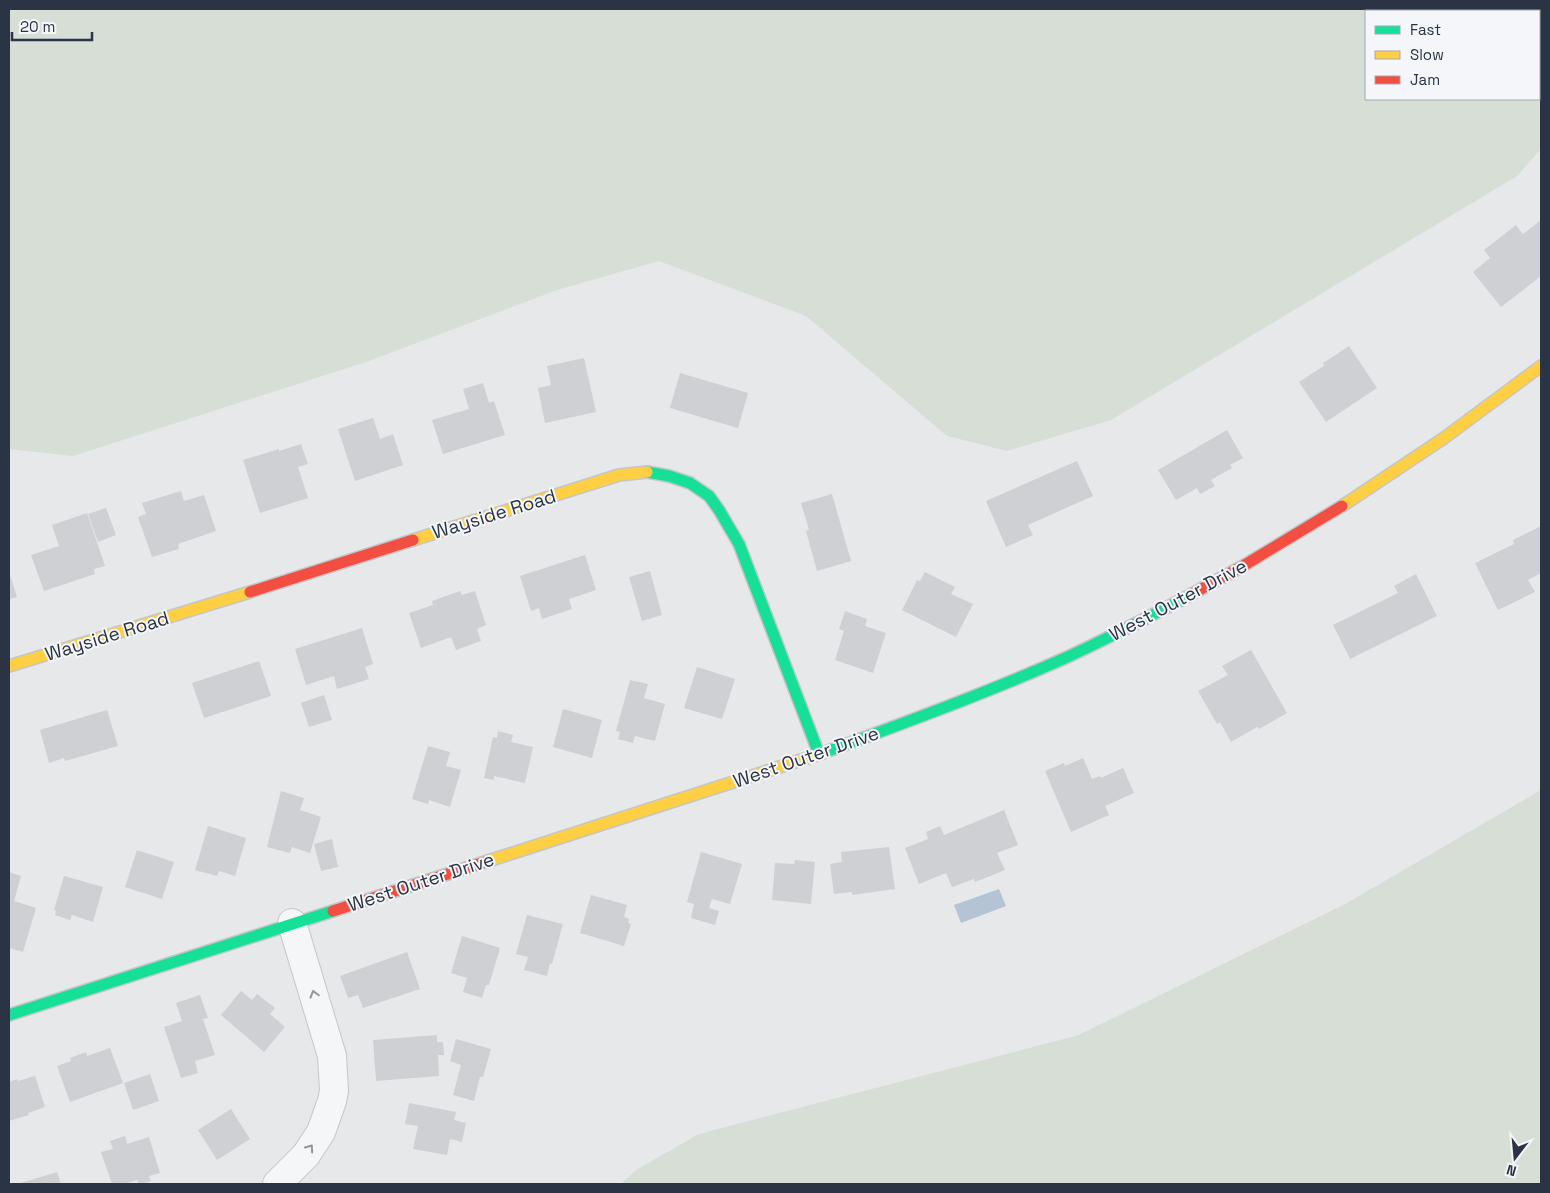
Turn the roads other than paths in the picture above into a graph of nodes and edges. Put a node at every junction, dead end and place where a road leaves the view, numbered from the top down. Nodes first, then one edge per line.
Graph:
1 (1541, 366) edge
2 (9, 666) edge
3 (818, 754) junction
4 (292, 923) junction
5 (9, 1015) edge
6 (277, 1184) edge

1 - 3 street, West Outer Drive
2 - 3 street, Wayside Road
3 - 4 street, West Outer Drive
4 - 5 street, West Outer Drive
6 -> 4 street

